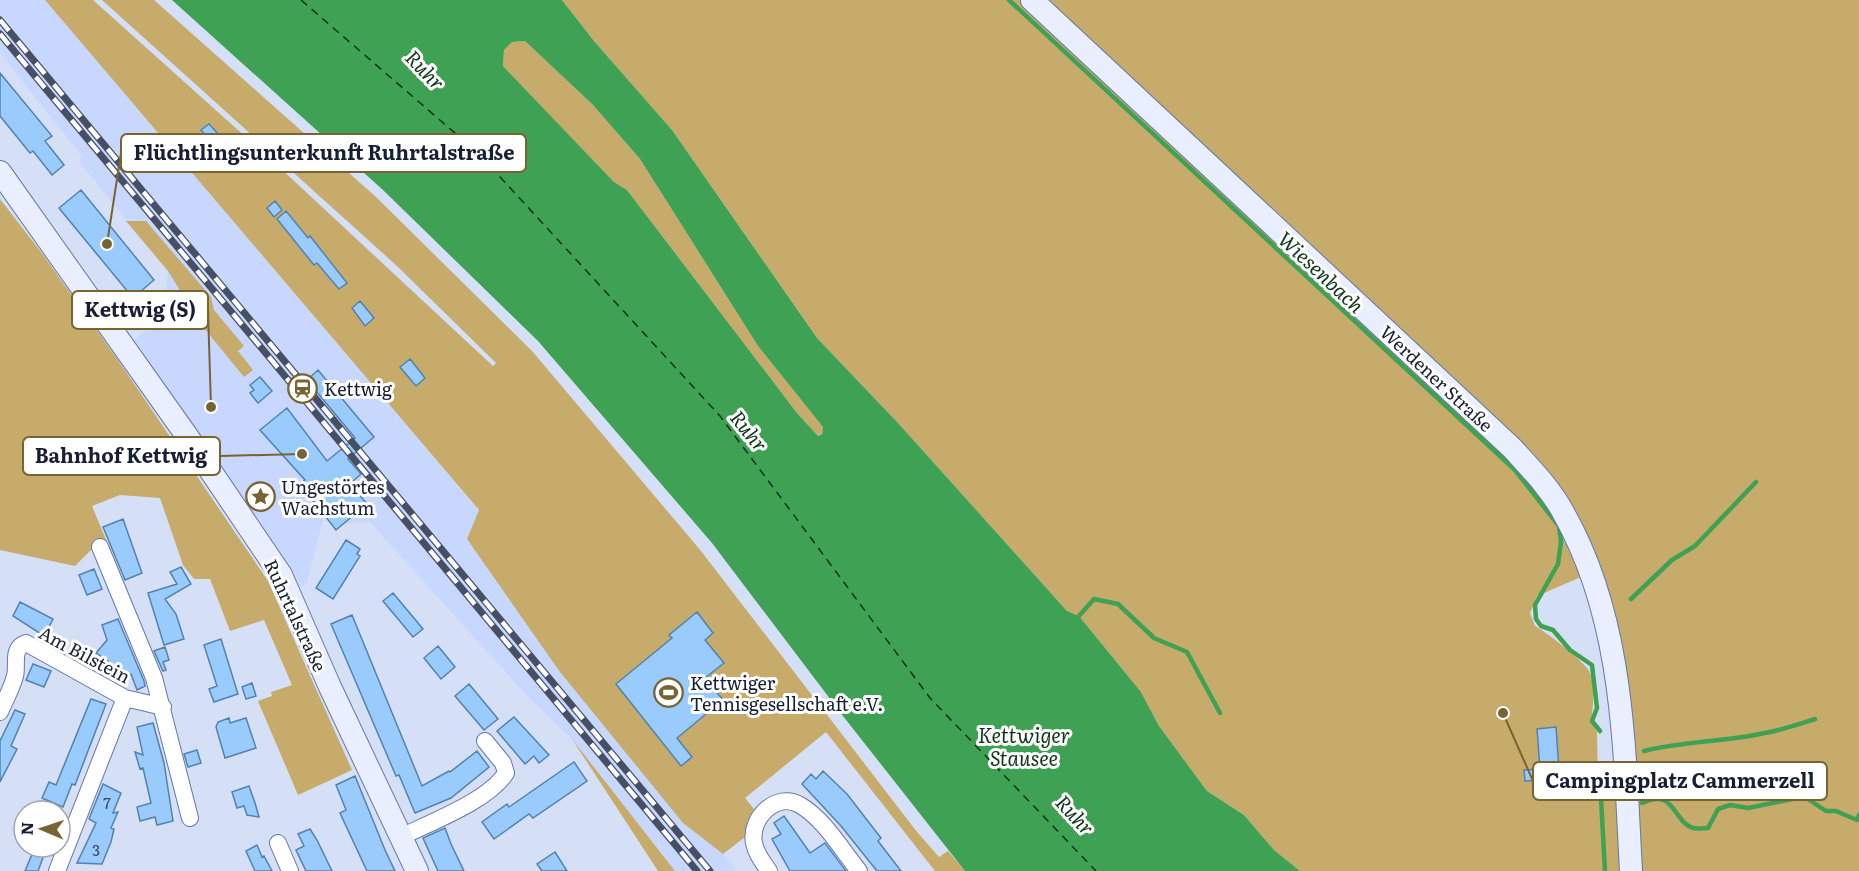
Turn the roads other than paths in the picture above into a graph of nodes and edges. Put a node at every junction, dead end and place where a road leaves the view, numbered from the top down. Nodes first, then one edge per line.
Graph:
1 (1032, 0) edge
2 (0, 172) edge
3 (100, 547) dead end
4 (7, 659) edge
5 (125, 698) junction
6 (163, 707) junction
7 (0, 712) edge
8 (485, 741) dead end
9 (190, 818) dead end
10 (401, 837) junction
11 (278, 843) dead end
12 (57, 871) edge
13 (290, 871) edge
14 (417, 871) edge
15 (769, 871) edge
16 (858, 871) edge
17 (1631, 871) edge

1 - 17 main road, Werdener Straße
2 - 10 main road, Ruhrtalstraße
3 - 6 street, Am Bilstein
4 - 5 street, Am Bilstein
4 - 7 street
5 - 6 street, Am Bilstein
5 - 12 street
6 - 9 street, Am Bilstein
8 - 10 street
10 - 14 main road, Ruhrtalstraße
11 - 13 street
15 - 16 street

